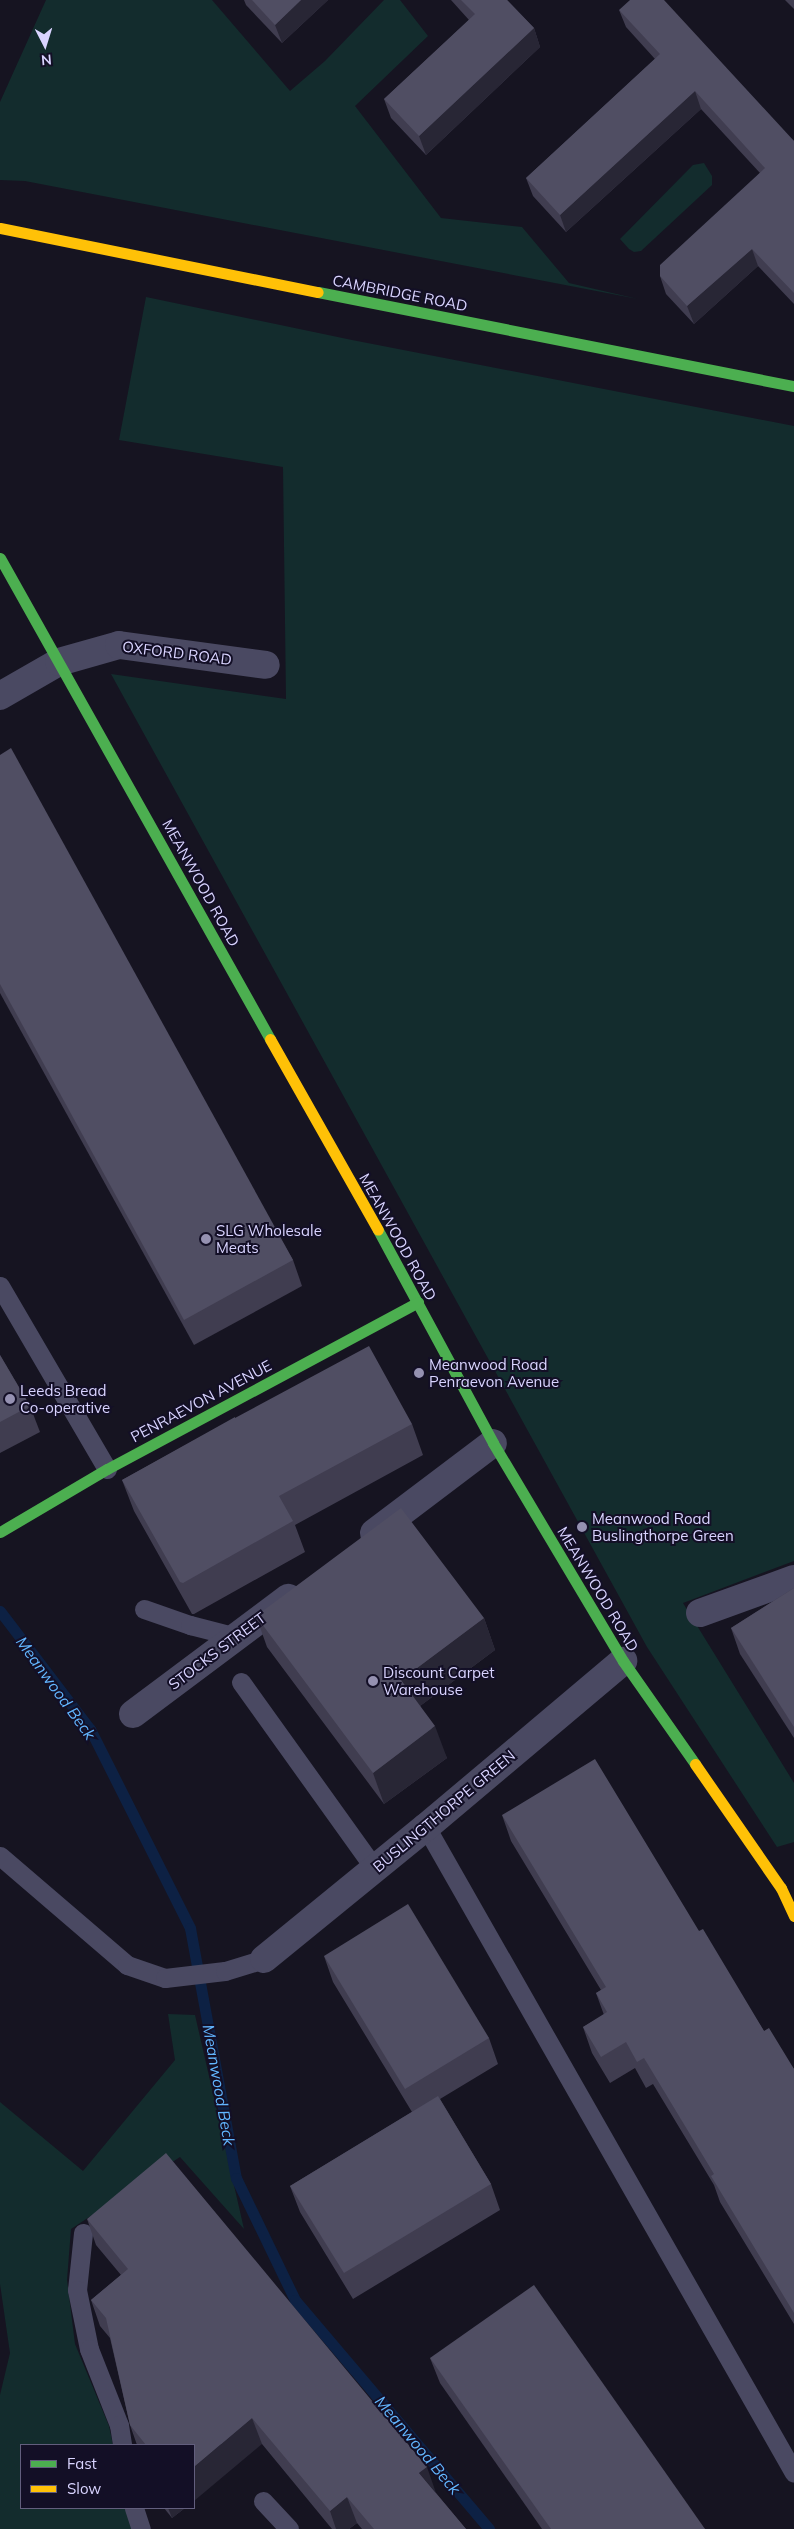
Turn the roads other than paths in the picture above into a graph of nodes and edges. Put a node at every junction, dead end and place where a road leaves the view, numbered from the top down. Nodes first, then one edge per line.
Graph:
1 (0, 228) edge
2 (794, 386) edge
3 (0, 558) edge
4 (59, 662) junction
5 (266, 665) dead end
6 (0, 696) edge
7 (0, 1286) edge
8 (418, 1302) junction
9 (493, 1443) junction
10 (107, 1469) junction
11 (0, 1532) edge
12 (358, 1545) edge
13 (794, 1579) edge
14 (310, 1581) edge
15 (144, 1609) dead end
16 (700, 1613) dead end
17 (237, 1637) junction
18 (623, 1661) junction
19 (241, 1682) dead end
20 (133, 1714) dead end
21 (426, 1827) junction
22 (0, 1856) edge
23 (375, 1868) junction
24 (794, 1880) edge
25 (781, 1888) junction
26 (794, 1916) edge
27 (264, 1959) joint
28 (84, 2233) dead end
29 (122, 2444) edge
30 (794, 2473) edge
31 (263, 2501) dead end
32 (134, 2509) edge
33 (141, 2529) edge
34 (289, 2529) edge

1 - 2 street, CAMBRIDGE ROAD
3 - 4 street, MEANWOOD ROAD
4 - 5 street, OXFORD ROAD
4 - 6 street, OXFORD ROAD
4 - 8 street, MEANWOOD ROAD
7 - 10 lane
8 - 9 street, MEANWOOD ROAD
8 - 10 street, PENRAEVON AVENUE
9 - 12 street
9 - 18 street, MEANWOOD ROAD
10 - 11 street, PENRAEVON AVENUE
13 - 16 street
14 - 17 street, STOCKS STREET
15 - 17 lane
17 - 20 street, STOCKS STREET
18 - 21 street, BUSLINGTHORPE GREEN
18 - 25 street, MEANWOOD ROAD
19 - 23 lane
21 - 23 street, BUSLINGTHORPE GREEN
21 - 30 lane
22 - 27 lane
23 - 27 street, BUSLINGTHORPE GREEN
24 - 25 street
25 - 26 street, MEANWOOD ROAD
28 - 29 lane
31 - 34 lane
32 - 33 lane

